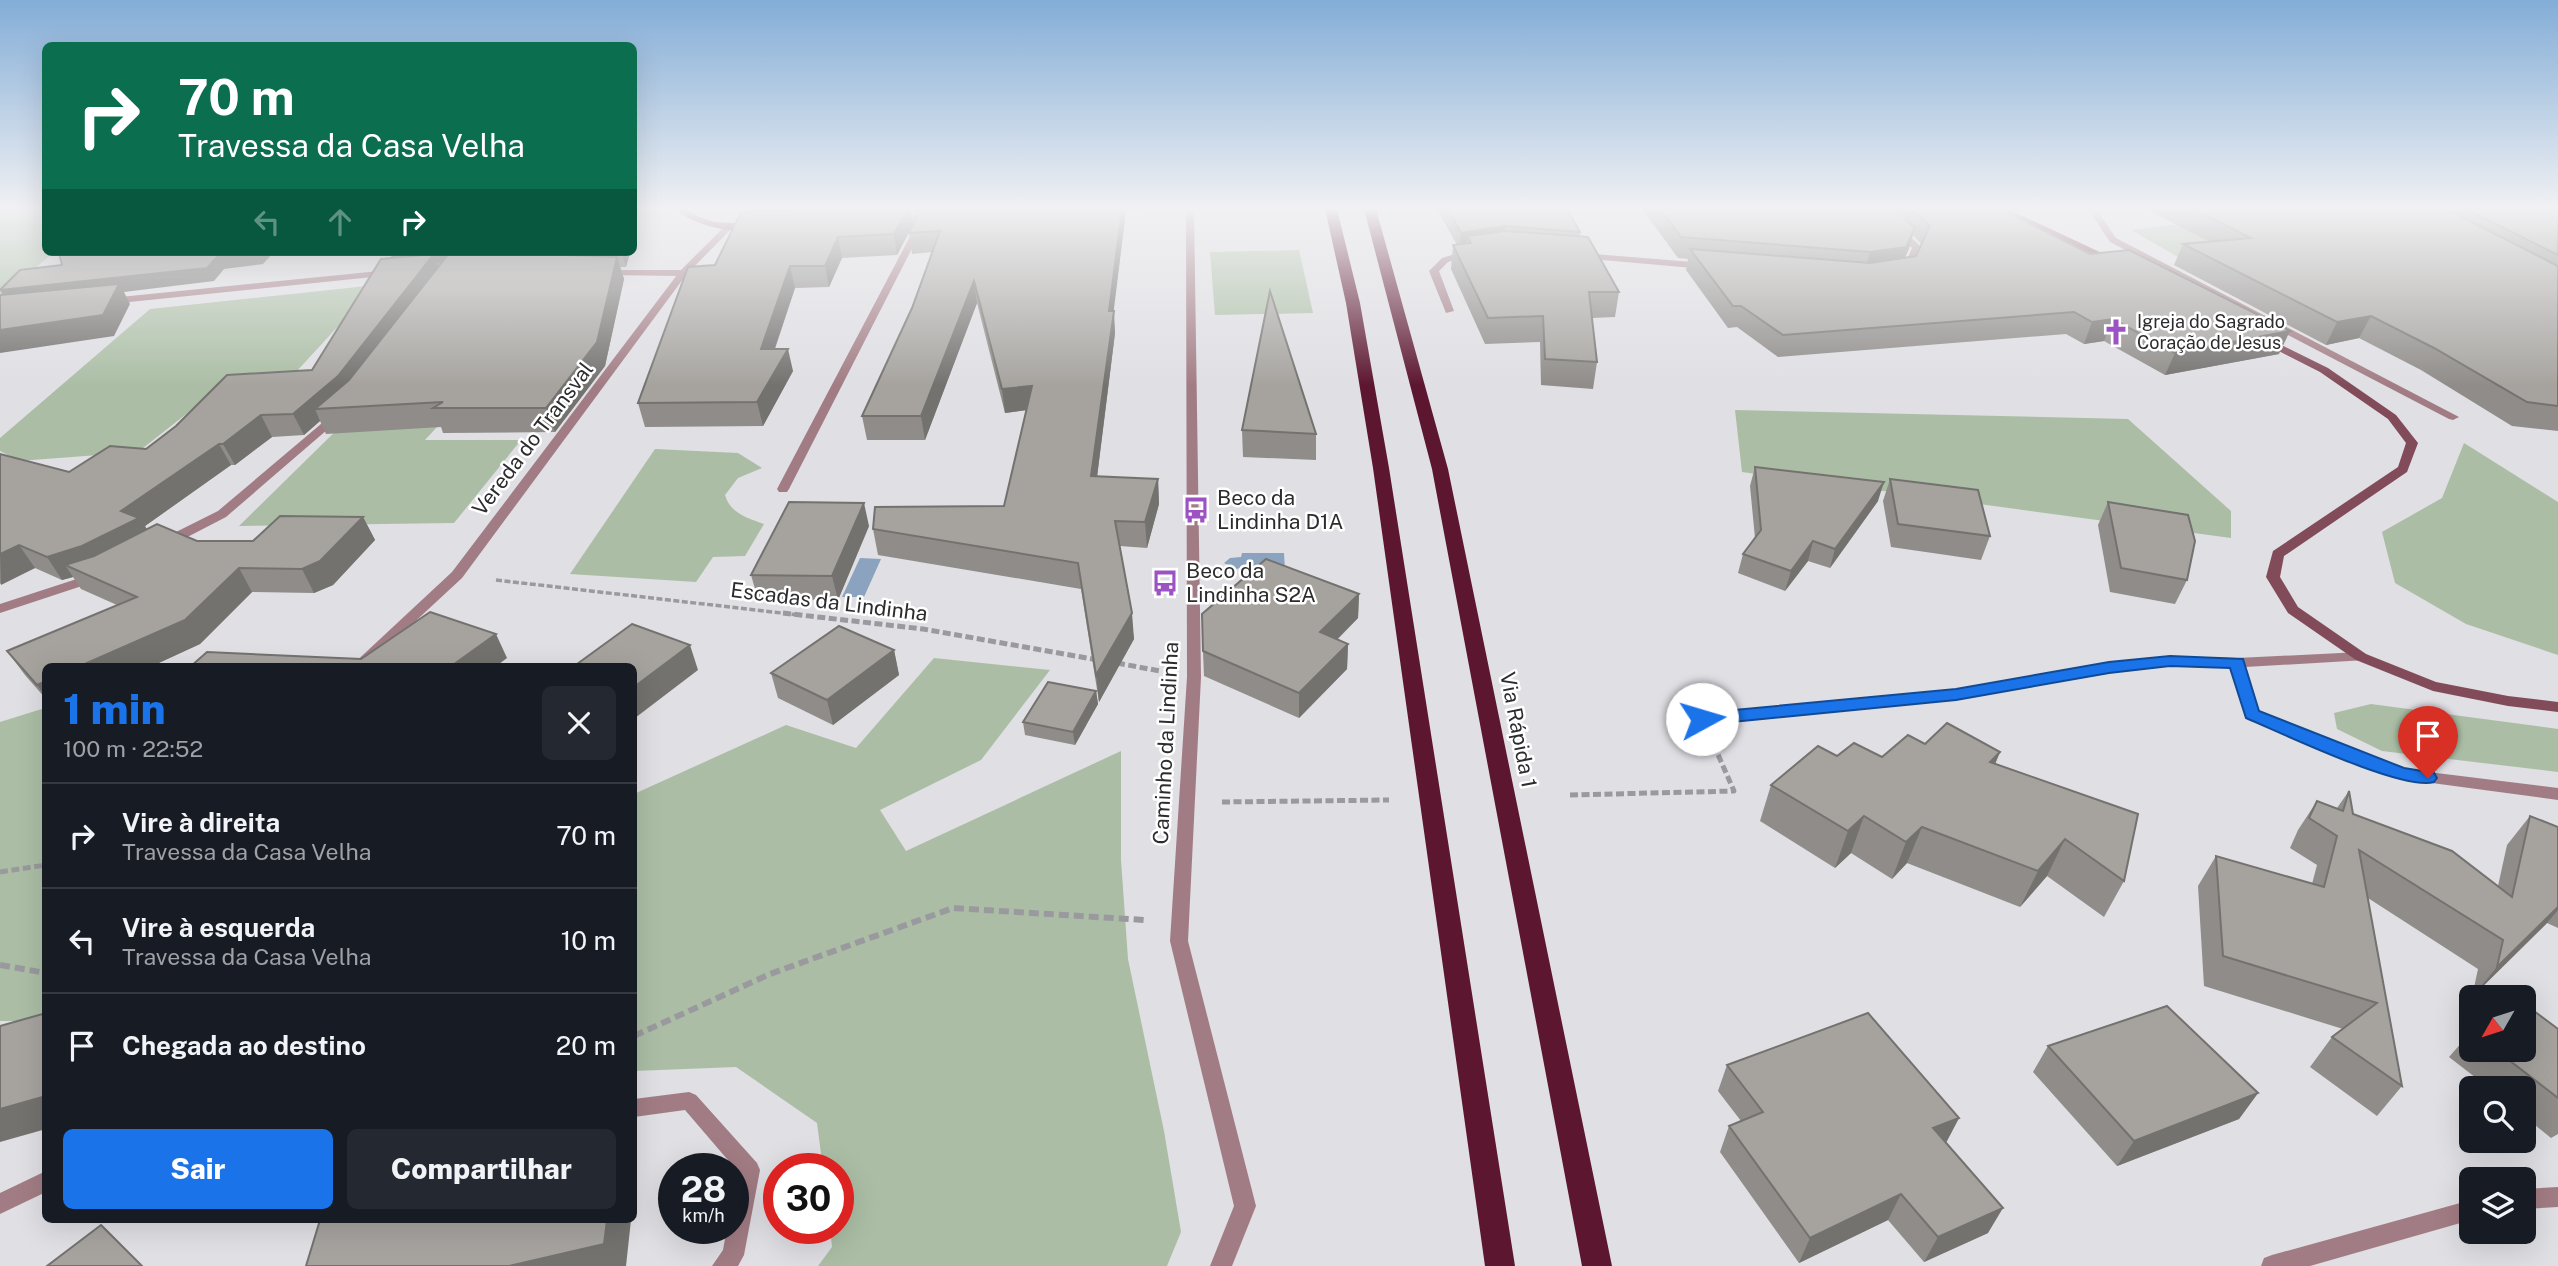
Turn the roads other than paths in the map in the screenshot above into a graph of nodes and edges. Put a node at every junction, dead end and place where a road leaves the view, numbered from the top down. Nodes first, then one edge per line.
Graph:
1 (688, 268) edge
2 (898, 268) edge
3 (1191, 268) edge
4 (1345, 268) edge
5 (1386, 268) edge
6 (1437, 268) edge
7 (1908, 268) edge
8 (2167, 268) edge
9 (398, 272) edge
10 (599, 273) edge
11 (683, 273) junction
12 (1895, 274) edge
13 (96, 302) edge
14 (1449, 312) dead end
15 (2254, 334) edge
16 (344, 410) edge
17 (2453, 417) dead end
18 (783, 489) dead end
19 (150, 550) edge
20 (103, 575) edge
21 (0, 609) edge
22 (2361, 657) junction
23 (361, 663) edge
24 (2237, 663) junction
25 (2558, 707) edge
26 (1702, 719) road end
27 (2558, 794) edge
28 (637, 1108) edge
29 (42, 1183) edge
30 (2558, 1197) edge
31 (2536, 1198) edge
32 (0, 1204) edge
33 (2459, 1213) edge
34 (723, 1266) edge
35 (1221, 1266) edge
36 (1500, 1266) edge
37 (1597, 1266) edge
38 (2272, 1266) edge

1 - 11 street, Vereda do Transval
2 - 18 street
3 - 35 street, Caminho da Lindinha
4 - 36 highway
5 - 37 highway, Via Rápida 1
6 - 14 street
7 - 12 street
8 - 17 street
9 - 13 street
10 - 11 street
11 - 23 street, Vereda do Transval
15 - 22 main road
16 - 19 street
20 - 21 street
22 - 24 street
22 - 25 main road
24 - 26 street
24 - 27 street
28 - 34 street
29 - 32 street
30 - 31 street
33 - 38 street

